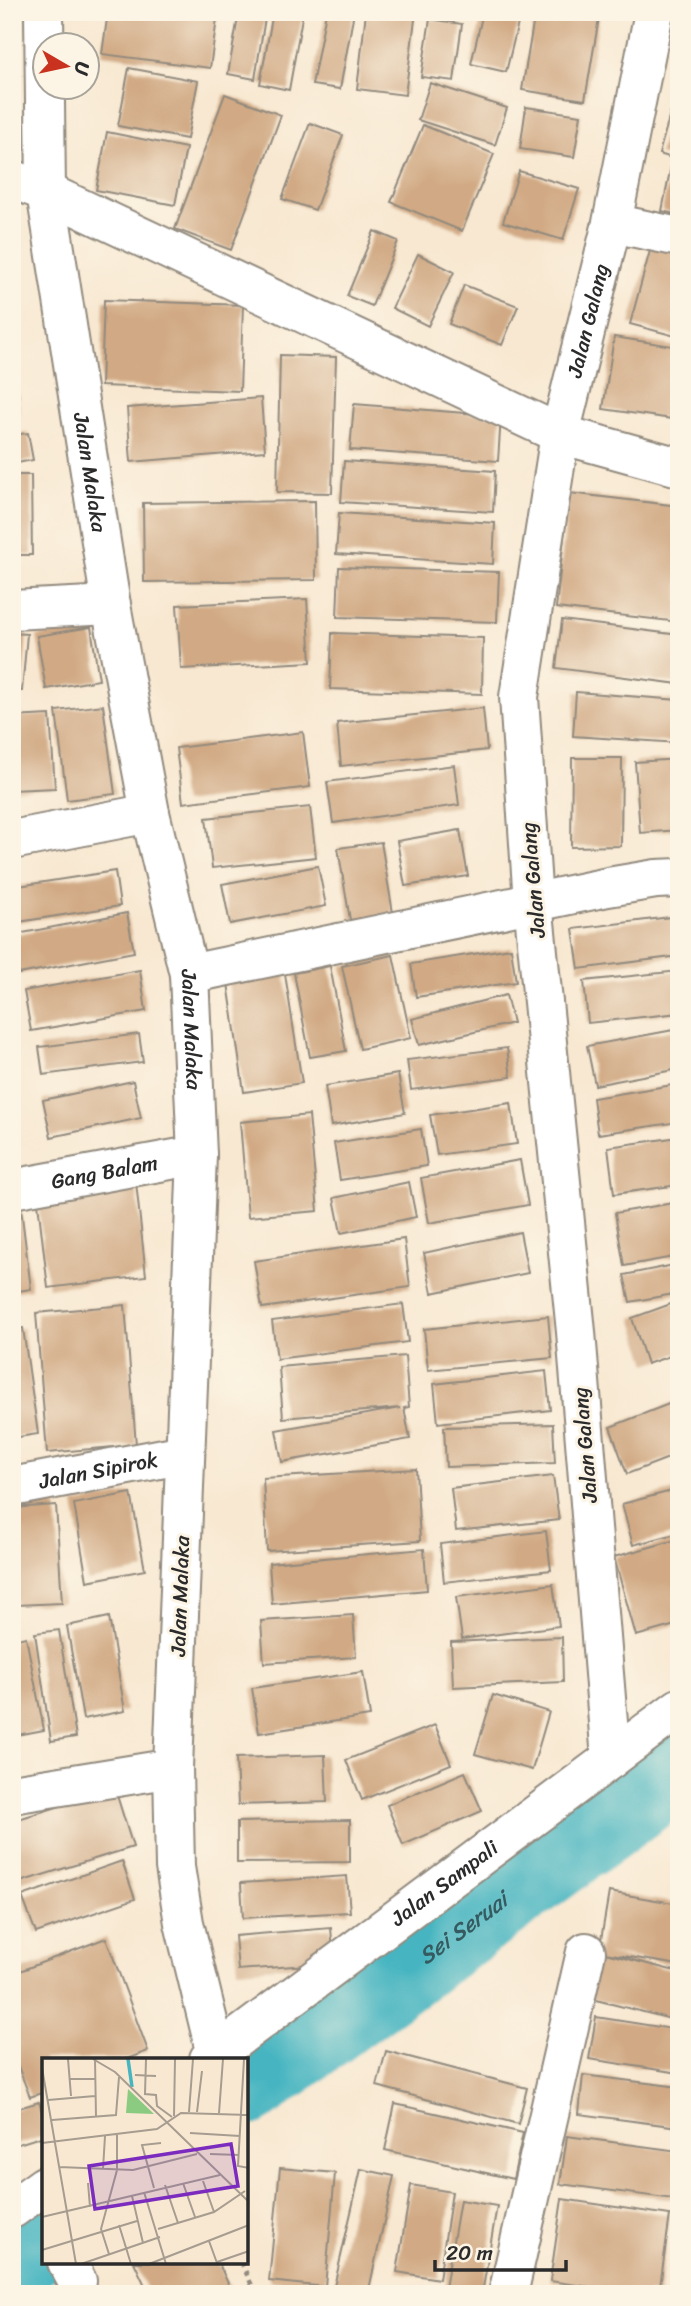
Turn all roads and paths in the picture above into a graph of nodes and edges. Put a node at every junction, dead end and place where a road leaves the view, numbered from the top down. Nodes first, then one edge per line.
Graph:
1 (44, 12) edge
2 (654, 12) edge
3 (29, 185) edge
4 (612, 223) junction
5 (679, 237) edge
6 (560, 434) junction
7 (679, 467) edge
8 (111, 605) junction
9 (12, 610) edge
10 (150, 813) junction
11 (12, 840) edge
12 (679, 878) edge
13 (533, 902) junction
14 (189, 974) junction
15 (197, 1155) junction
16 (12, 1189) edge
17 (185, 1454) junction
18 (12, 1487) edge
19 (679, 1707) edge
20 (611, 1759) junction
21 (173, 1768) junction
22 (12, 1794) edge
23 (586, 1952) dead end
24 (213, 2057) edge
25 (242, 2264) edge
26 (256, 2294) edge
27 (508, 2294) edge

1 - 3 street, Jalan Malaka
2 - 4 street, Jalan Galang
3 - 6 street
3 - 8 street, Jalan Malaka
4 - 5 street
4 - 6 street, Jalan Galang
6 - 7 street
6 - 13 street, Jalan Galang
8 - 9 street
8 - 10 street, Jalan Malaka
10 - 11 street
10 - 14 street, Jalan Malaka
12 - 13 street
13 - 14 street
13 - 20 street, Jalan Galang
14 - 15 street, Jalan Malaka
15 - 16 street, Gang Balam
15 - 17 street, Jalan Malaka
17 - 18 street, Jalan Sipirok
17 - 21 street, Jalan Malaka
19 - 20 street, Jalan Sampali
20 - 24 street, Jalan Sampali
21 - 22 street
21 - 24 street, Jalan Malaka
23 - 27 street
25 - 26 path

